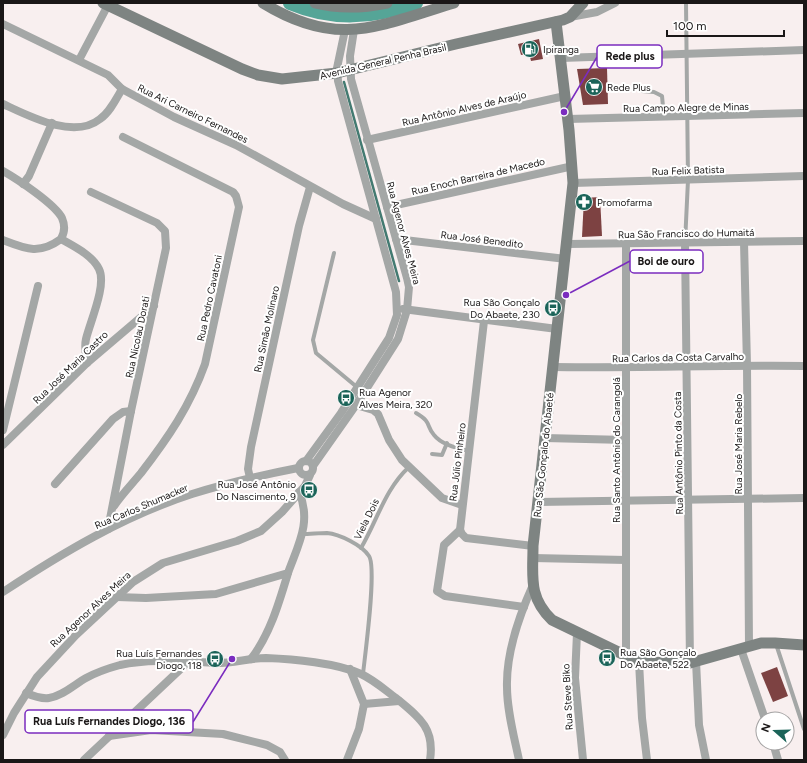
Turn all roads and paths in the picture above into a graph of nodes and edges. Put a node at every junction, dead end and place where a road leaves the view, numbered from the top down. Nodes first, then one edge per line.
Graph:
1 (263, 3) edge
2 (315, 3) edge
3 (387, 3) edge
4 (454, 3) edge
5 (573, 3) edge
6 (583, 3) edge
7 (615, 3) edge
8 (686, 3) edge
9 (106, 4) edge
10 (570, 17) junction
11 (556, 22) junction
12 (3, 24) edge
13 (350, 30) junction
14 (804, 50) edge
15 (687, 53) junction
16 (561, 58) junction
17 (80, 60) junction
18 (350, 70) junction
19 (337, 74) junction
20 (122, 89) junction
21 (642, 91) dead end
22 (565, 96) junction
23 (3, 104) edge
24 (804, 113) edge
25 (664, 118) junction
26 (687, 118) junction
27 (568, 119) junction
28 (52, 123) junction
29 (123, 137) dead end
30 (367, 140) junction
31 (573, 166) junction
32 (3, 171) edge
33 (804, 176) edge
34 (688, 180) junction
35 (573, 183) junction
36 (23, 184) junction
37 (310, 187) junction
38 (91, 192) dead end
39 (387, 207) junction
40 (376, 219) junction
41 (396, 238) junction
42 (61, 239) junction
43 (3, 240) edge
44 (804, 241) edge
45 (744, 242) junction
46 (685, 243) junction
47 (568, 244) junction
48 (626, 244) junction
49 (334, 253) dead end
50 (566, 259) junction
51 (38, 286) dead end
52 (409, 287) junction
53 (396, 292) junction
54 (154, 306) junction
55 (397, 309) junction
56 (408, 310) junction
57 (484, 321) junction
58 (557, 329) junction
59 (87, 363) junction
60 (747, 365) junction
61 (804, 366) edge
62 (553, 367) junction
63 (687, 367) junction
64 (626, 368) junction
65 (358, 388) junction
66 (356, 405) junction
67 (131, 410) junction
68 (416, 413) dead end
69 (3, 430) edge
70 (545, 438) junction
71 (626, 440) junction
72 (447, 443) junction
73 (3, 445) edge
74 (470, 451) junction
75 (432, 454) dead end
76 (310, 463) junction
77 (409, 467) junction
78 (298, 468) junction
79 (307, 475) junction
80 (250, 478) junction
81 (55, 484) dead end
82 (300, 490) junction
83 (688, 498) junction
84 (748, 498) junction
85 (804, 498) edge
86 (626, 500) junction
87 (538, 502) junction
88 (462, 505) junction
89 (114, 506) junction
90 (108, 530) junction
91 (460, 530) junction
92 (302, 534) junction
93 (533, 546) junction
94 (361, 548) junction
95 (533, 558) junction
96 (626, 560) junction
97 (288, 573) junction
98 (533, 585) junction
99 (3, 592) edge
100 (117, 597) junction
101 (524, 607) junction
102 (577, 633) junction
103 (775, 643) junction
104 (804, 645) edge
105 (745, 647) junction
106 (626, 655) junction
107 (251, 659) junction
108 (188, 662) junction
109 (639, 662) junction
110 (693, 662) junction
111 (350, 669) junction
112 (363, 675) junction
113 (26, 693) junction
114 (399, 701) junction
115 (364, 704) junction
116 (763, 711) edge
117 (804, 729) edge
118 (3, 735) edge
119 (109, 736) junction
120 (84, 760) edge
121 (285, 760) edge
122 (347, 760) edge
123 (430, 760) edge
124 (519, 760) edge
125 (583, 760) edge
126 (647, 760) edge
127 (706, 760) edge

1 - 13 street
2 - 3 street
4 - 13 street
5 - 11 street
6 - 10 street, Avenida General Penha Brasil
7 - 10 street
8 - 15 lane
9 - 17 street
9 - 19 street, Avenida General Penha Brasil
10 - 11 street, Avenida General Penha Brasil
11 - 16 street, Rua São Gonçalo do Abaeté
11 - 18 street, Avenida General Penha Brasil
12 - 17 street, Rua Ari Carneiro Fernandes
13 - 18 street, Rua Agenor Alves Meira
13 - 19 street
14 - 15 street
15 - 16 street
15 - 26 lane
16 - 22 street, Rua São Gonçalo do Abaeté
17 - 20 street, Rua Ari Carneiro Fernandes
18 - 19 street, Avenida General Penha Brasil
18 - 30 street, Rua Agenor Alves Meira
19 - 40 street
20 - 28 street
20 - 37 street, Rua Ari Carneiro Fernandes
21 - 25 lane
22 - 27 street, Rua São Gonçalo do Abaeté
22 - 30 street, Rua Antônio Alves de Araújo
23 - 28 street
24 - 26 street, Rua Campo Alegre de Minas
25 - 26 street, Rua Campo Alegre de Minas
25 - 27 street, Rua Campo Alegre de Minas
26 - 34 lane
27 - 31 street, Rua São Gonçalo do Abaeté
28 - 36 street
29 - 89 street, Rua Pedro Cavatoni
30 - 39 street, Rua Agenor Alves Meira
31 - 35 street, Rua São Gonçalo do Abaeté
31 - 39 street, Rua Enoch Barreira de Macedo
32 - 36 street
33 - 34 street, Rua Felix Batista
34 - 35 street, Rua Felix Batista
34 - 46 lane
35 - 47 street, Rua São Gonçalo do Abaeté
36 - 42 street
37 - 40 street, Rua Ari Carneiro Fernandes
37 - 80 street, Rua Simão Molinaro
38 - 54 street, Rua Nicolau Dorati
39 - 41 street, Rua Agenor Alves Meira
40 - 53 street
41 - 50 street, Rua José Benedito
41 - 52 street, Rua Agenor Alves Meira
42 - 43 street
42 - 59 street
44 - 45 street, Rua São Francisco do Humaitá
45 - 46 street, Rua São Francisco do Humaitá
45 - 60 street, Rua José Maria Rebelo
46 - 48 street, Rua São Francisco do Humaitá
46 - 63 street, Rua Antônio Pinto da Costa
47 - 48 street, Rua São Francisco do Humaitá
47 - 50 street, Rua São Gonçalo do Abaeté
48 - 64 street, Rua Santo Antônio do Carangolá
49 - 65 lane
50 - 58 street, Rua São Gonçalo do Abaeté
51 - 69 street
52 - 53 street
52 - 56 street, Rua Agenor Alves Meira
53 - 55 street
54 - 59 street, Rua José Maria Castro
54 - 67 street, Rua Nicolau Dorati
55 - 56 street
55 - 65 street
56 - 57 street
56 - 66 street, Rua Agenor Alves Meira
57 - 58 street
57 - 74 street, Rua Júlio Pinheiro
58 - 62 street, Rua São Gonçalo do Abaeté
59 - 73 street, Rua José Maria Castro
60 - 61 street, Rua Carlos da Costa Carvalho
60 - 63 street, Rua Carlos da Costa Carvalho
60 - 84 street, Rua José Maria Rebelo
62 - 64 street, Rua Carlos da Costa Carvalho
62 - 70 street, Rua São Gonçalo do Abaeté
63 - 64 street, Rua Carlos da Costa Carvalho
63 - 83 street, Rua Antônio Pinto da Costa
64 - 71 street, Rua Santo Antônio do Carangolá
65 - 76 street
66 - 76 street, Rua Agenor Alves Meira
66 - 77 street
67 - 81 street
67 - 89 street, Rua Nicolau Dorati
68 - 72 lane
70 - 71 street
70 - 87 street, Rua São Gonçalo do Abaeté
71 - 86 street, Rua Santo Antônio do Carangolá
72 - 74 lane
72 - 75 lane
74 - 88 street, Rua Júlio Pinheiro
76 - 78 street
76 - 79 street
77 - 88 street
77 - 94 lane, Viela Dois
78 - 79 street
78 - 80 street, Rua Carlos Shumacker
79 - 82 street, Rua Agenor Alves Meira
80 - 90 street, Rua Carlos Shumacker
82 - 92 street
82 - 100 street, Rua Agenor Alves Meira
83 - 84 street
83 - 86 street
83 - 110 street, Rua Antônio Pinto da Costa
84 - 85 street
84 - 105 street, Rua José Maria Rebelo
86 - 87 street
86 - 96 street, Rua Santo Antônio do Carangolá
87 - 93 street, Rua São Gonçalo do Abaeté
88 - 91 street, Rua Júlio Pinheiro
89 - 90 street, Rua Nicolau Dorati
90 - 99 street, Rua Carlos Shumacker
91 - 93 street
91 - 101 street
92 - 94 lane, Viela Dois
92 - 97 street
93 - 95 street, Rua São Gonçalo do Abaeté
94 - 112 lane
95 - 96 street
95 - 98 street, Rua São Gonçalo do Abaeté
96 - 106 street, Rua Santo Antônio do Carangolá
97 - 100 street
97 - 107 street
98 - 101 street
98 - 102 street, Rua São Gonçalo do Abaeté
100 - 113 street, Rua Agenor Alves Meira
101 - 124 street
102 - 106 street, Rua São Gonçalo do Abaeté
102 - 125 street, Rua Steve Biko
103 - 104 street, Rua São Gonçalo do Abaeté
103 - 105 street, Rua São Gonçalo do Abaeté
103 - 117 lane
105 - 110 street, Rua São Gonçalo do Abaeté
105 - 116 street, Rua José Maria Rebelo
106 - 109 street, Rua São Gonçalo do Abaeté
107 - 108 street
107 - 111 street
108 - 113 street
108 - 119 street
109 - 110 street, Rua São Gonçalo do Abaeté
109 - 126 street
110 - 127 street, Rua Antônio Pinto da Costa
111 - 112 street
111 - 115 street
112 - 114 street
113 - 118 street, Rua Agenor Alves Meira
114 - 115 street
114 - 123 street
115 - 122 street
119 - 120 street
119 - 121 street

